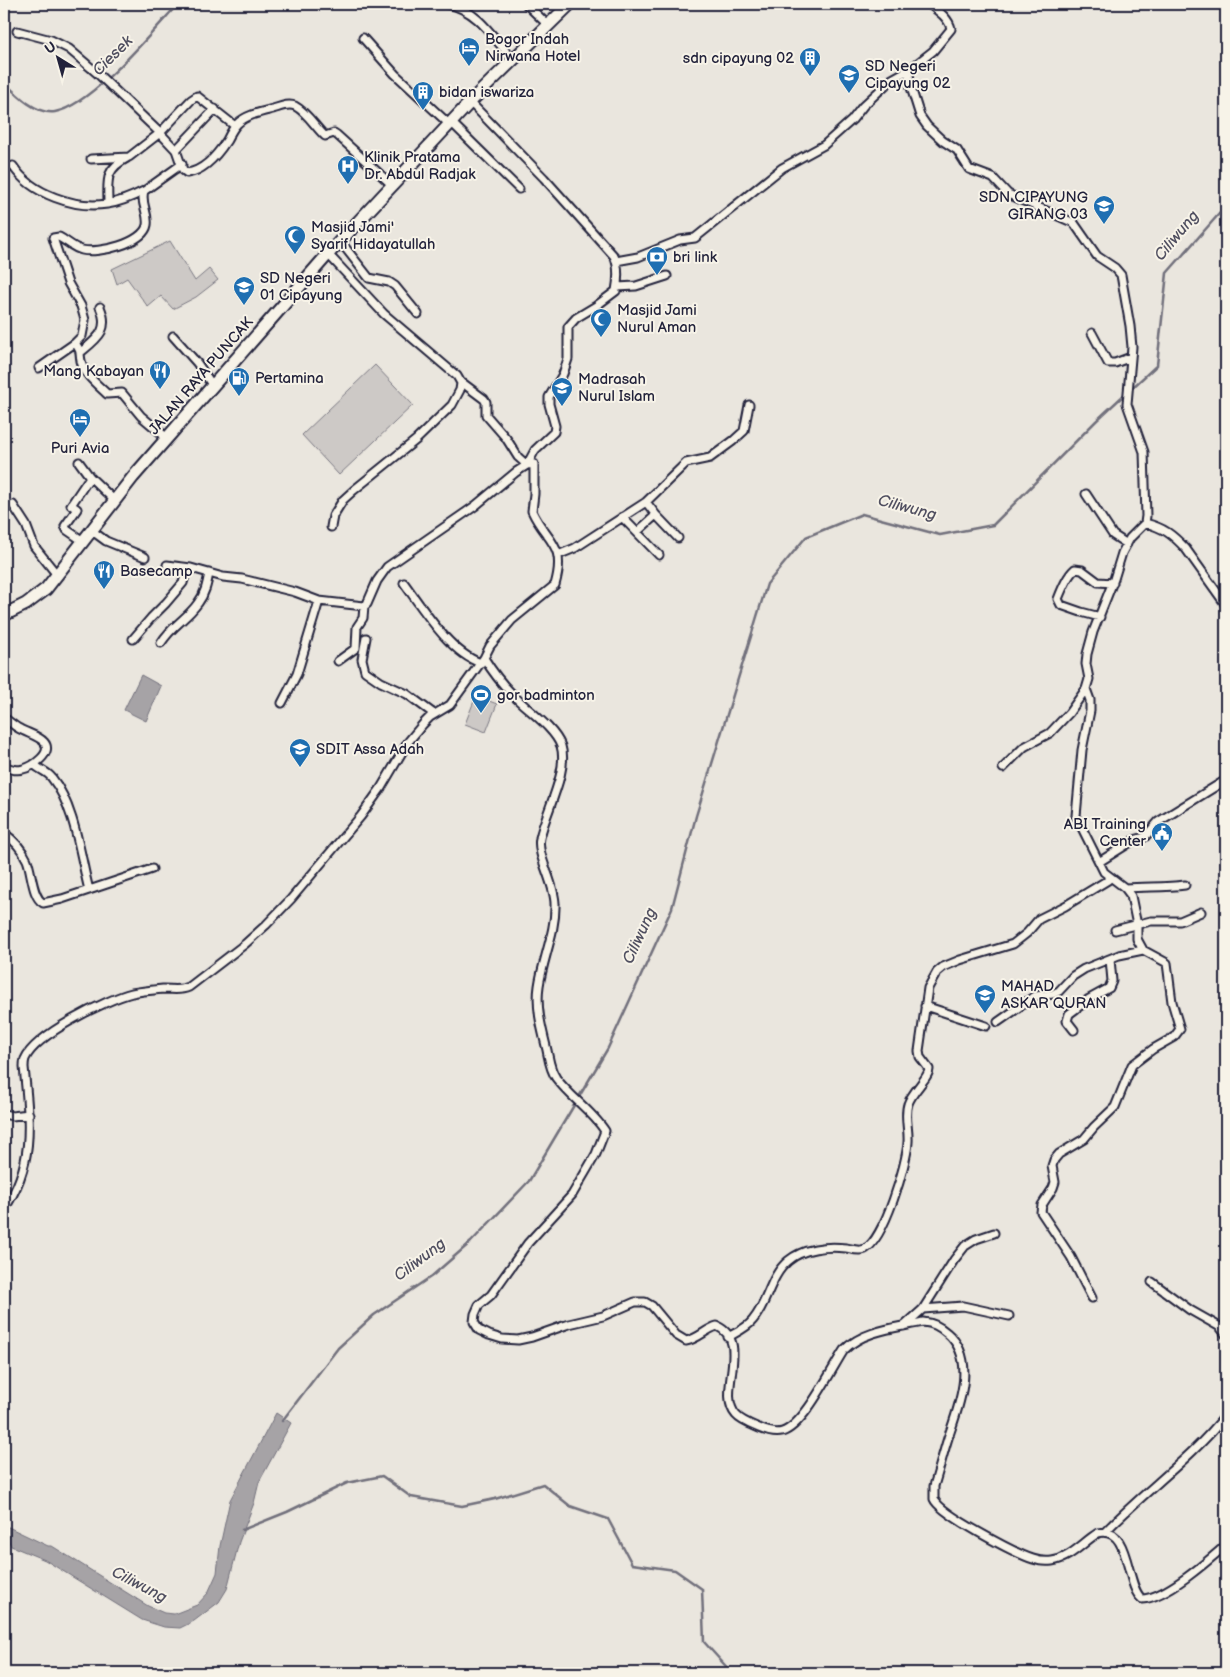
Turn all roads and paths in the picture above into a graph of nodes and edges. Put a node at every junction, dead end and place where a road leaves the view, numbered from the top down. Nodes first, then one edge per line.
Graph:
1 (447, 4) edge
2 (526, 4) edge
3 (570, 4) edge
4 (929, 4) edge
5 (547, 24) junction
6 (17, 31) dead end
7 (363, 38) dead end
8 (512, 59) junction
9 (910, 70) junction
10 (470, 102) junction
11 (215, 109) junction
12 (450, 123) junction
13 (235, 126) junction
14 (160, 133) junction
15 (176, 150) junction
16 (129, 157) junction
17 (91, 159) dead end
18 (182, 164) junction
19 (14, 166) dead end
20 (392, 185) junction
21 (519, 189) dead end
22 (144, 191) junction
23 (108, 204) junction
24 (340, 241) junction
25 (328, 254) junction
26 (616, 262) junction
27 (667, 276) dead end
28 (617, 287) junction
29 (100, 307) dead end
30 (418, 314) dead end
31 (1092, 333) dead end
32 (174, 336) dead end
33 (75, 343) junction
34 (81, 352) junction
35 (1131, 357) junction
36 (39, 368) dead end
37 (461, 383) junction
38 (213, 386) junction
39 (749, 405) dead end
40 (167, 438) junction
41 (79, 462) dead end
42 (527, 465) junction
43 (90, 477) junction
44 (1086, 494) dead end
45 (114, 500) junction
46 (646, 502) junction
47 (12, 506) dead end
48 (656, 515) junction
49 (622, 516) junction
50 (1144, 523) junction
51 (331, 527) dead end
52 (637, 532) junction
53 (96, 534) dead end
54 (678, 538) dead end
55 (83, 541) junction
56 (1127, 544) junction
57 (558, 555) junction
58 (659, 555) dead end
59 (145, 558) dead end
60 (167, 565) dead end
61 (182, 567) junction
62 (209, 573) junction
63 (58, 576) junction
64 (404, 583) dead end
65 (1112, 583) junction
66 (319, 601) junction
67 (1226, 605) edge
68 (364, 606) junction
69 (4, 615) edge
70 (1100, 616) junction
71 (366, 638) dead end
72 (133, 639) dead end
73 (161, 643) dead end
74 (338, 661) dead end
75 (483, 661) junction
76 (1086, 689) junction
77 (282, 703) dead end
78 (434, 714) junction
79 (4, 718) edge
80 (34, 764) junction
81 (4, 766) edge
82 (1003, 768) dead end
83 (1226, 780) edge
84 (4, 833) edge
85 (1099, 862) junction
86 (152, 870) dead end
87 (1108, 876) junction
88 (1185, 885) dead end
89 (1125, 888) junction
90 (89, 890) junction
91 (1201, 912) dead end
92 (1137, 925) junction
93 (1115, 930) dead end
94 (1143, 950) junction
95 (1110, 959) junction
96 (925, 1006) junction
97 (998, 1022) dead end
98 (986, 1026) dead end
99 (1074, 1030) dead end
100 (4, 1114) edge
101 (29, 1114) junction
102 (4, 1209) edge
103 (994, 1233) dead end
104 (1152, 1282) dead end
105 (1092, 1298) dead end
106 (923, 1309) junction
107 (1009, 1316) dead end
108 (904, 1326) junction
109 (1226, 1336) edge
110 (728, 1337) junction
111 (1226, 1415) edge
112 (1105, 1532) junction
113 (1226, 1545) edge

1 - 8 street
2 - 5 street
3 - 5 highway, JALAN RAYA PUNCAK
4 - 9 street
5 - 8 highway, JALAN RAYA PUNCAK
6 - 14 street
7 - 12 street
8 - 10 highway, JALAN RAYA PUNCAK
9 - 26 street
9 - 35 street
10 - 12 highway, JALAN RAYA PUNCAK
10 - 26 street
11 - 13 street
11 - 14 street
11 - 15 street
12 - 20 highway, JALAN RAYA PUNCAK
12 - 21 street
13 - 18 street
13 - 20 street
14 - 15 street
14 - 16 street
15 - 18 street
16 - 17 street
16 - 23 street
18 - 22 street
19 - 23 street
20 - 24 highway, JALAN RAYA PUNCAK
22 - 23 street
22 - 33 street
24 - 25 highway, JALAN RAYA PUNCAK
24 - 30 street
25 - 37 street
25 - 38 highway, JALAN RAYA PUNCAK
26 - 28 street
27 - 28 street
28 - 42 street
29 - 34 street
31 - 35 street
32 - 38 street
33 - 34 street
33 - 36 street
34 - 40 street
35 - 50 street
37 - 42 street
37 - 51 street
38 - 40 highway, JALAN RAYA PUNCAK
39 - 46 street
40 - 45 highway, JALAN RAYA PUNCAK
41 - 43 street
42 - 57 street
42 - 68 street
43 - 45 street
43 - 55 street
44 - 56 street
45 - 55 highway, JALAN RAYA PUNCAK
46 - 48 street
46 - 49 street
47 - 63 street
48 - 52 street
48 - 54 street
49 - 52 street
49 - 57 street
50 - 56 street
50 - 67 street
52 - 58 street
53 - 59 street
55 - 63 highway, JALAN RAYA PUNCAK
56 - 65 street
57 - 75 street
60 - 61 street
61 - 62 street
61 - 72 street
62 - 66 street
62 - 73 street
63 - 69 highway, JALAN RAYA PUNCAK
64 - 75 street
65 - 70 street
65 - 70 street
66 - 68 street
66 - 77 street
68 - 74 street
70 - 76 street
71 - 78 street
75 - 78 street
75 - 110 street
76 - 82 street
76 - 85 street
78 - 101 street
79 - 80 street
80 - 81 street
80 - 90 street
83 - 85 street
84 - 90 street
85 - 87 street
86 - 90 street
87 - 89 street
87 - 96 street
88 - 89 street
89 - 92 street
91 - 92 street
92 - 93 street
92 - 94 street
94 - 95 street
94 - 105 street
95 - 97 street
95 - 99 street
96 - 98 street
96 - 110 street
100 - 101 street
101 - 102 street
103 - 106 street
104 - 109 street
106 - 107 street
106 - 108 street
108 - 110 street
108 - 112 street
111 - 112 street
112 - 113 street

